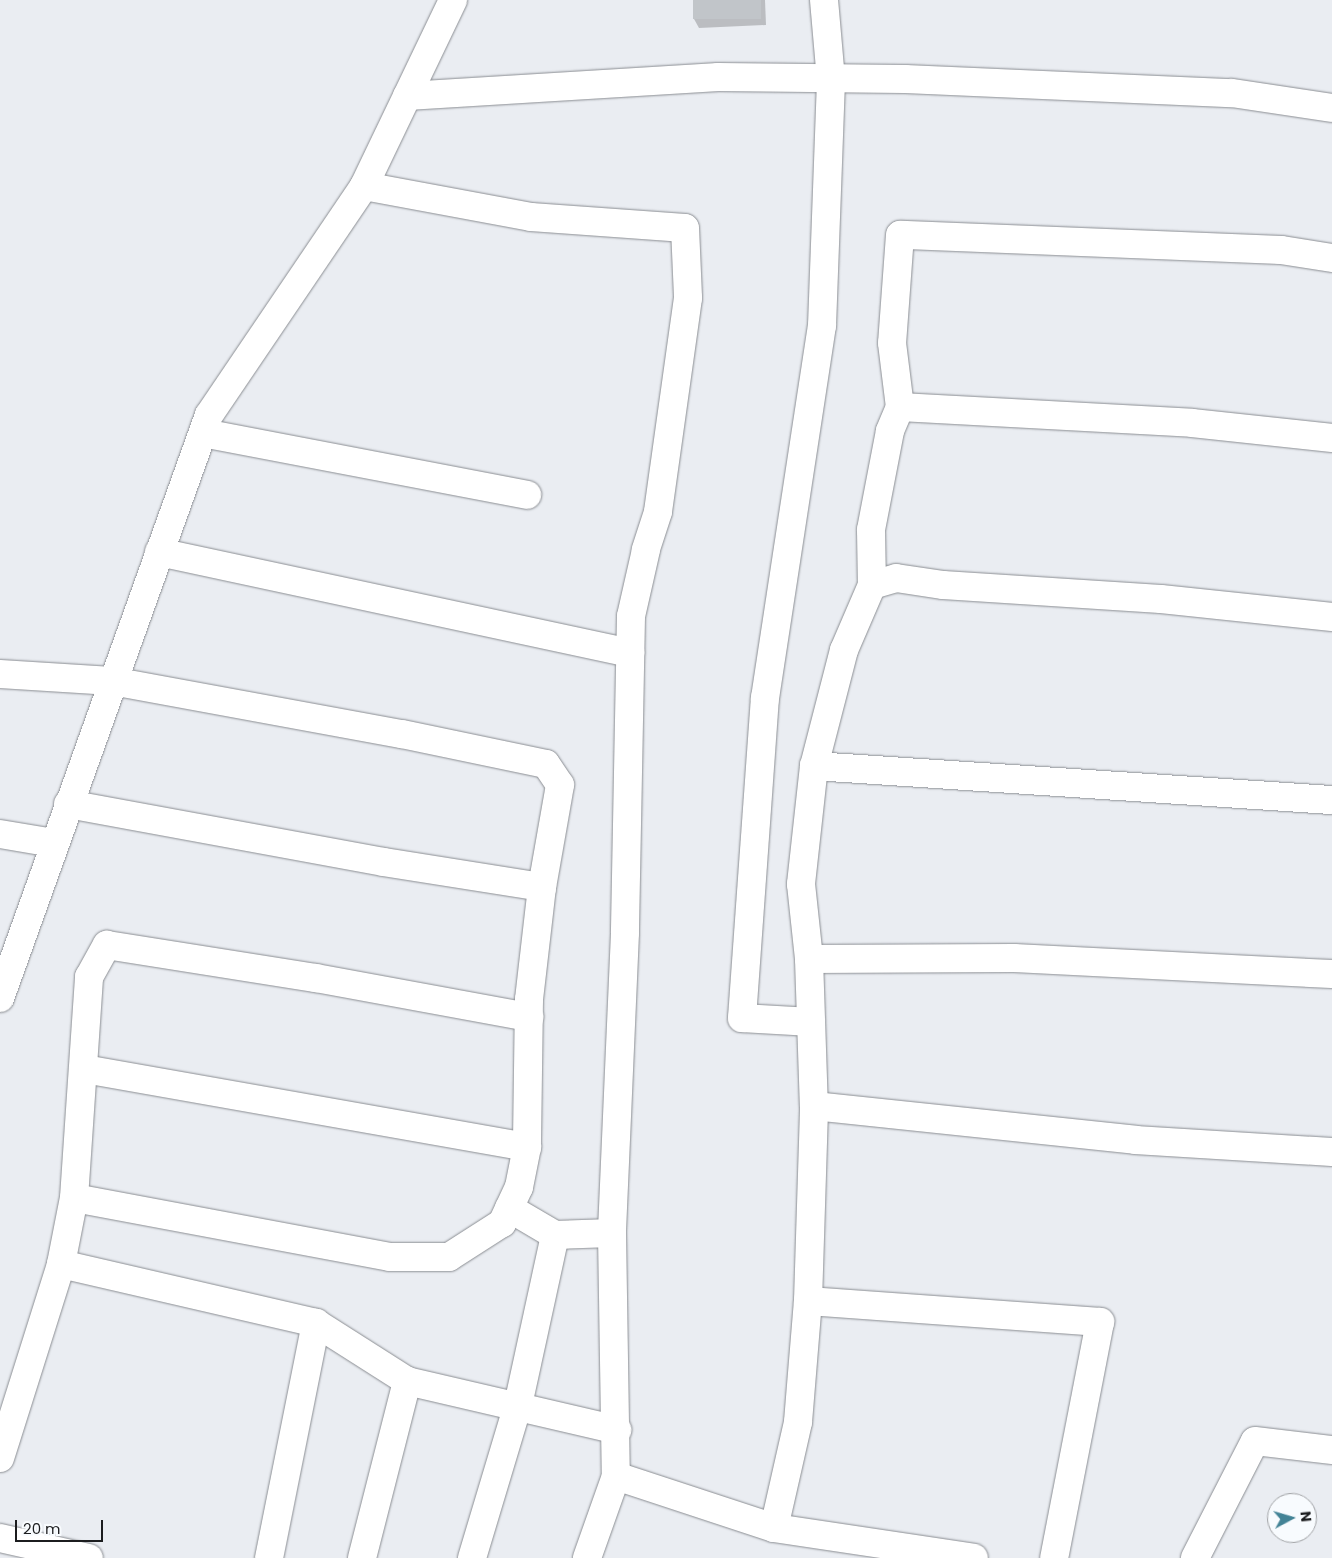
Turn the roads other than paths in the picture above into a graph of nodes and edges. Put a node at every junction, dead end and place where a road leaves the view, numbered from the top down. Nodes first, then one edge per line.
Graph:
1 (453, 0) edge
2 (824, 0) edge
3 (831, 80) junction
4 (407, 96) junction
5 (1332, 108) edge
6 (364, 186) junction
7 (1332, 258) edge
8 (900, 407) junction
9 (203, 433) junction
10 (1332, 438) edge
11 (526, 495) dead end
12 (159, 552) junction
13 (872, 585) junction
14 (1332, 617) edge
15 (630, 653) junction
16 (0, 674) edge
17 (112, 681) junction
18 (814, 766) junction
19 (1332, 800) edge
20 (68, 804) junction
21 (0, 834) edge
22 (54, 843) junction
23 (542, 887) junction
24 (809, 959) junction
25 (1332, 974) edge
26 (0, 998) edge
27 (529, 1017) junction
28 (811, 1022) junction
29 (84, 1068) junction
30 (814, 1106) junction
31 (527, 1147) junction
32 (1332, 1152) edge
33 (74, 1198) junction
34 (509, 1208) junction
35 (612, 1233) junction
36 (555, 1235) junction
37 (61, 1264) junction
38 (808, 1301) junction
39 (316, 1323) junction
40 (407, 1381) junction
41 (518, 1405) junction
42 (617, 1430) junction
43 (1332, 1450) edge
44 (0, 1458) edge
45 (616, 1476) junction
46 (774, 1528) junction
47 (0, 1538) edge
48 (89, 1558) edge
49 (269, 1558) edge
50 (362, 1558) edge
51 (472, 1558) edge
52 (587, 1558) edge
53 (974, 1558) edge
54 (1054, 1558) edge
55 (1195, 1558) edge

1 - 4 street
2 - 3 street
3 - 4 street
3 - 5 street
3 - 28 street
4 - 6 street
6 - 9 street
6 - 15 street
7 - 8 street
8 - 10 street
8 - 13 street
9 - 11 street
9 - 12 street
12 - 15 street
12 - 17 street
13 - 14 street
13 - 18 street
15 - 35 street
16 - 17 street
17 - 20 street
17 - 23 street
18 - 19 street
18 - 24 street
20 - 22 street
20 - 23 street
21 - 22 street
22 - 26 street
23 - 27 street
24 - 25 street
24 - 28 street
27 - 29 street
27 - 31 street
28 - 30 street
29 - 31 street
29 - 33 street
30 - 32 street
30 - 38 street
31 - 34 street
33 - 34 street
33 - 37 street
34 - 36 street
35 - 36 street
35 - 42 street
36 - 41 street
37 - 39 street
37 - 44 street
38 - 46 street
38 - 54 street
39 - 40 street
39 - 49 street
40 - 41 street
40 - 50 street
41 - 42 street
41 - 51 street
42 - 45 street
43 - 55 street
45 - 46 street
45 - 52 street
46 - 53 street
47 - 48 street

